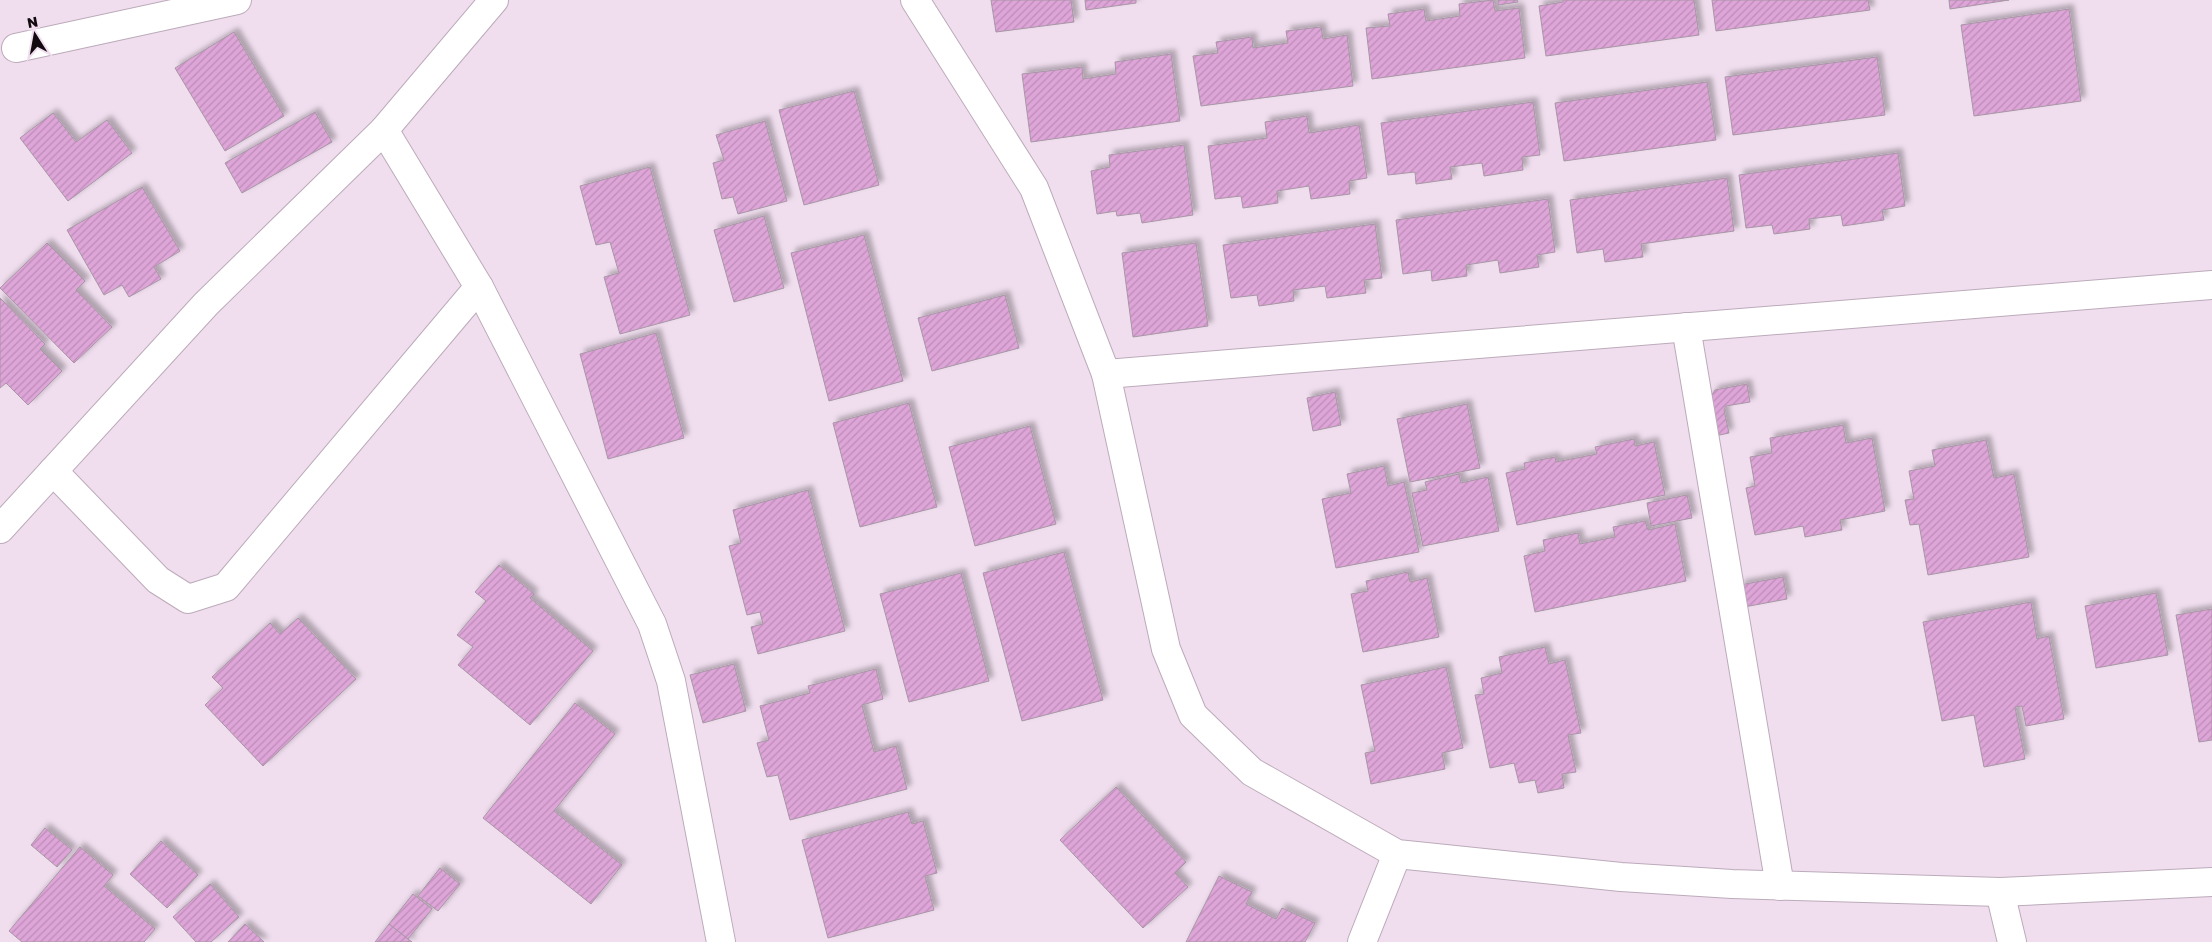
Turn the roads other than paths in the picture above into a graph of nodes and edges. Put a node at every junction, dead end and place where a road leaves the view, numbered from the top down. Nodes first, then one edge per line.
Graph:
1 (237, 0) edge
2 (494, 0) edge
3 (915, 0) edge
4 (16, 48) dead end
5 (384, 130) junction
6 (2212, 285) edge
7 (479, 288) junction
8 (1686, 327) junction
9 (1106, 374) junction
10 (53, 471) junction
11 (0, 529) edge
12 (1397, 854) junction
13 (2212, 882) edge
14 (1780, 886) junction
15 (2000, 892) junction
16 (721, 942) edge
17 (1362, 942) edge
18 (2012, 942) edge

1 - 4 street
2 - 5 street
3 - 9 street
5 - 7 street
5 - 10 street
6 - 8 street
7 - 10 street
7 - 16 street
8 - 9 street
8 - 14 street
9 - 12 street
10 - 11 street
12 - 14 street
12 - 17 street
13 - 15 street
14 - 15 street
15 - 18 street

